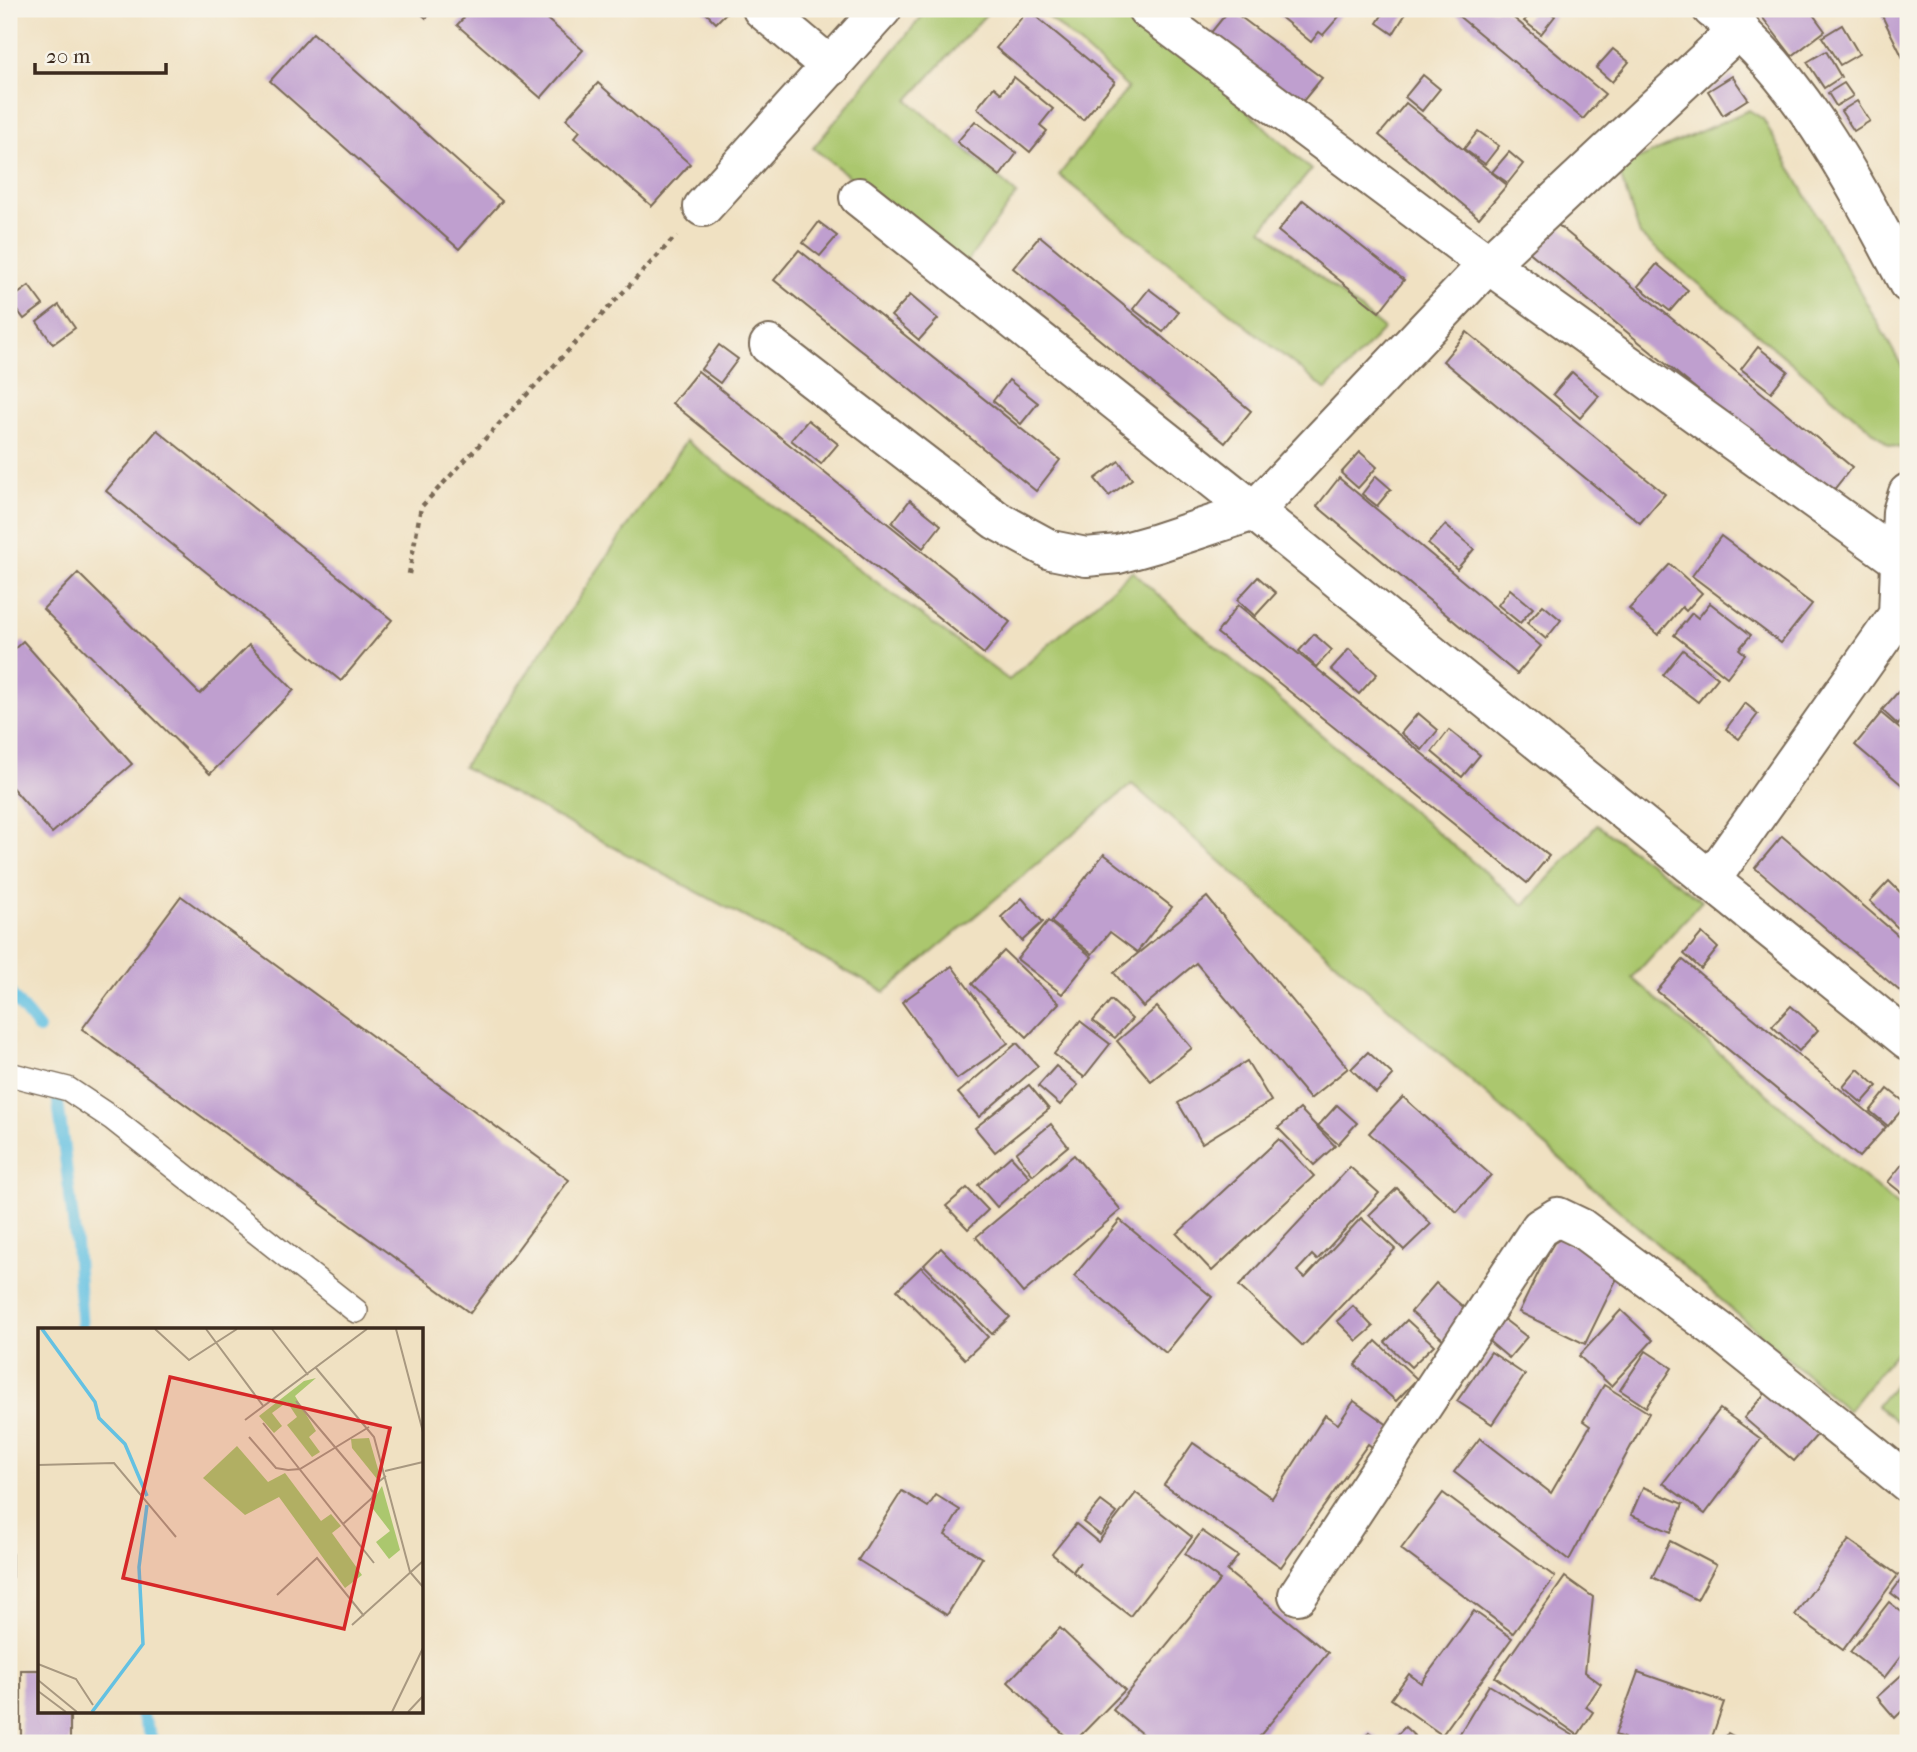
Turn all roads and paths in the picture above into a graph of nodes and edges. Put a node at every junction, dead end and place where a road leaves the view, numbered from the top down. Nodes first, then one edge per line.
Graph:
1 (762, 9) edge
2 (882, 9) edge
3 (1147, 9) edge
4 (1726, 19) edge
5 (831, 67) junction
6 (859, 197) dead end
7 (703, 207) joint
8 (1488, 264) junction
9 (1908, 283) edge
10 (769, 345) dead end
11 (1908, 493) edge
12 (1254, 511) junction
13 (1899, 560) junction
14 (409, 574) dead end
15 (1710, 881) junction
16 (1908, 1040) edge
17 (9, 1074) edge
18 (356, 1311) dead end
19 (1908, 1483) edge
20 (1298, 1595) dead end

1 - 5 street
2 - 5 street
3 - 8 street
4 - 8 street
4 - 9 street
5 - 7 street
6 - 12 street
7 - 14 path
8 - 12 street
8 - 13 street
10 - 12 street
11 - 13 street
12 - 15 street
13 - 15 street
15 - 16 street
17 - 18 lane
19 - 20 street

